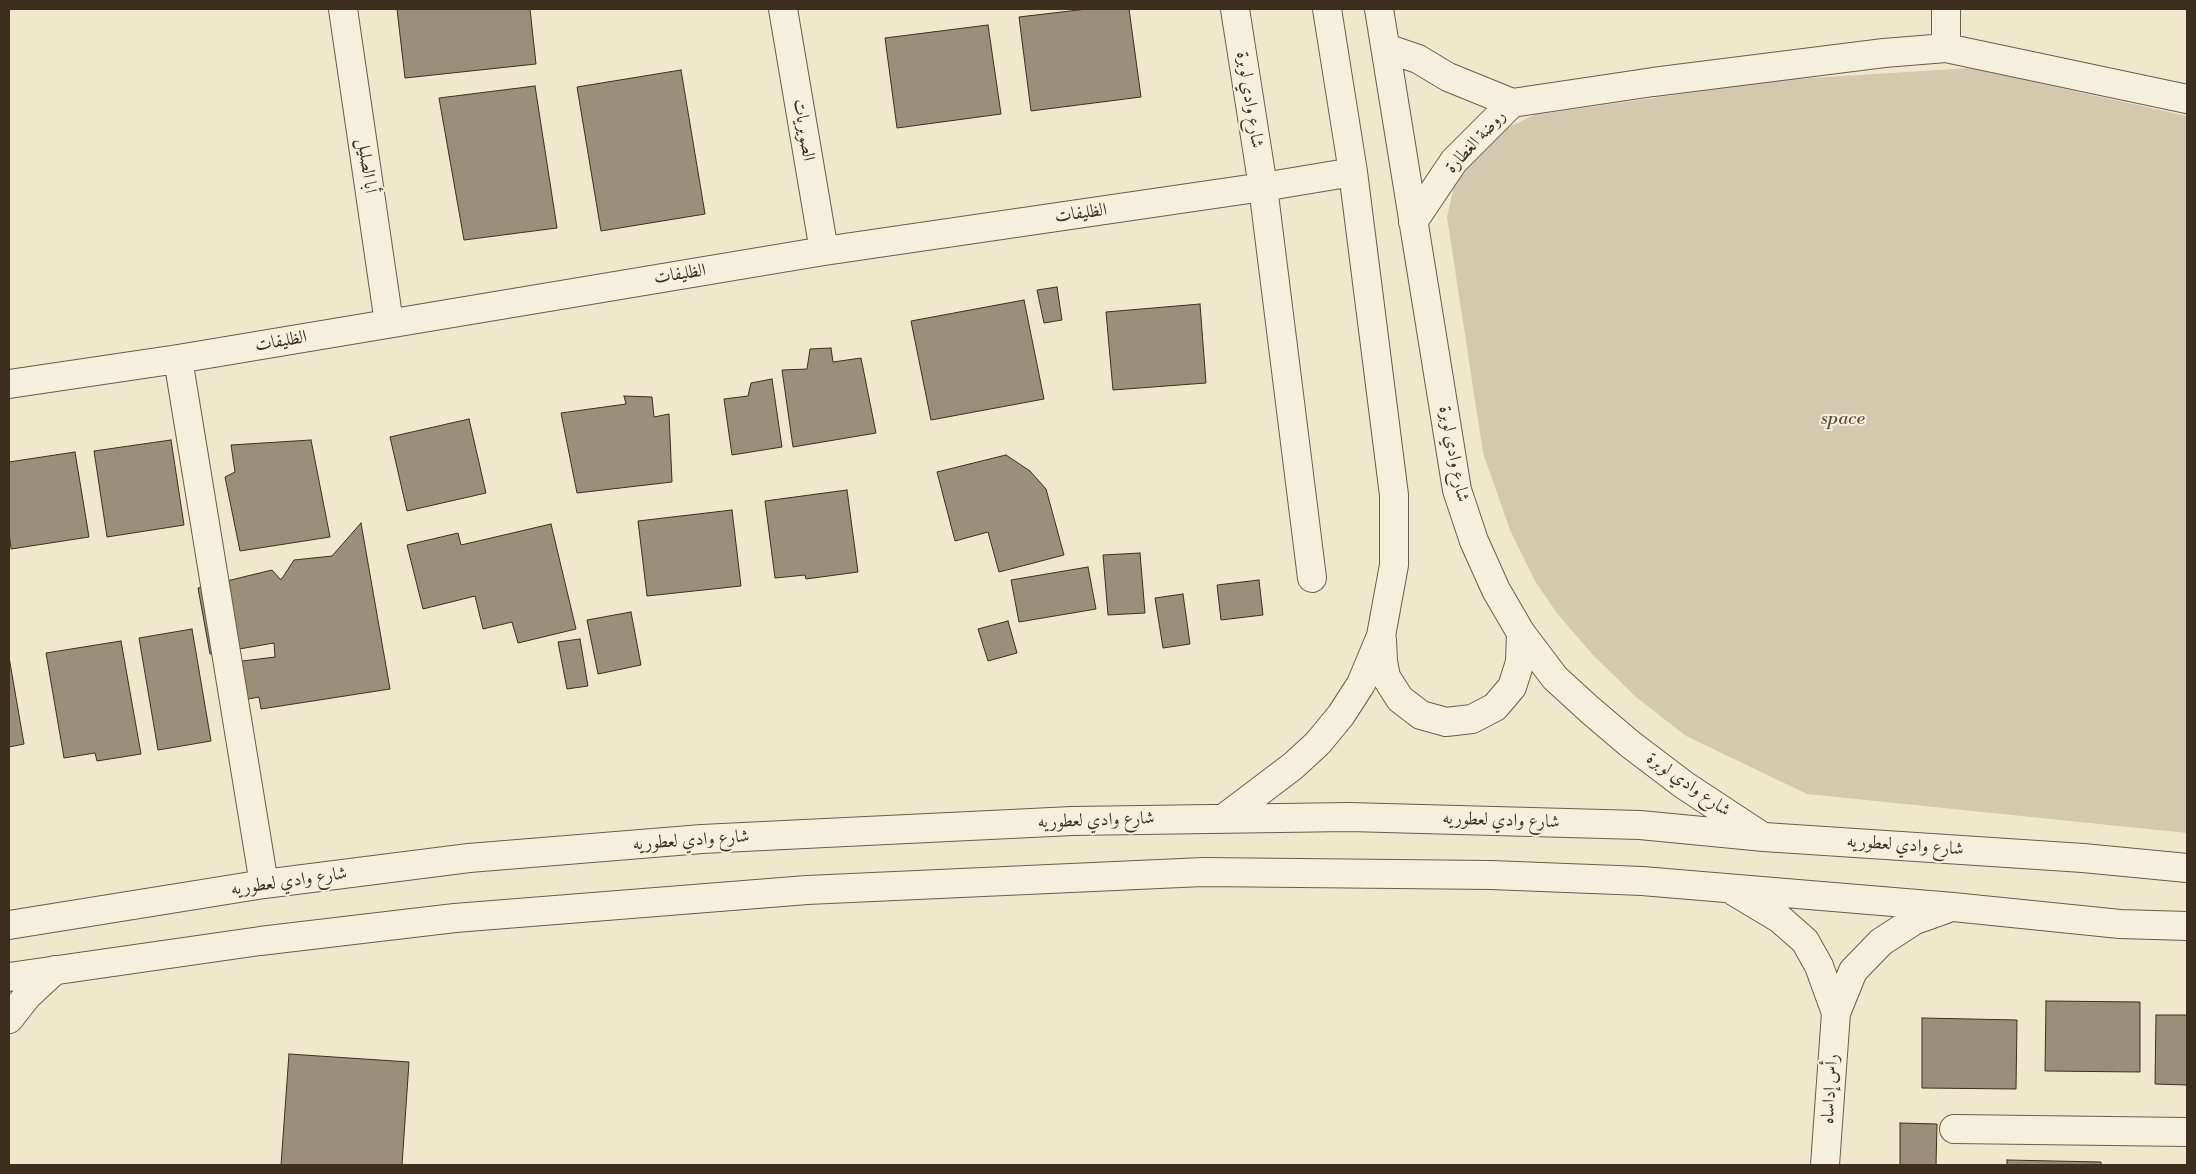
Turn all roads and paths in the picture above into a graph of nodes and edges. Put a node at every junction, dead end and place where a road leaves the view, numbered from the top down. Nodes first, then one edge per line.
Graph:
1 (343, 9) edge
2 (783, 9) edge
3 (1235, 9) edge
4 (1327, 9) edge
5 (1379, 9) edge
6 (1946, 9) edge
7 (1386, 48) junction
8 (1946, 48) junction
9 (2187, 99) edge
10 (1512, 103) junction
11 (1353, 172) junction
12 (1263, 187) junction
13 (1413, 222) junction
14 (824, 251) junction
15 (389, 323) junction
16 (178, 359) junction
17 (9, 384) edge
18 (1312, 578) dead end
19 (1521, 633) junction
20 (1381, 636) junction
21 (1223, 819) junction
22 (1764, 837) junction
23 (2187, 868) edge
24 (264, 884) junction
25 (1729, 888) junction
26 (1954, 907) junction
27 (9, 925) edge
28 (2187, 926) edge
29 (55, 970) junction
30 (9, 977) edge
31 (1836, 1013) junction
32 (9, 1019) edge
33 (1954, 1129) dead end
34 (2187, 1132) edge
35 (1825, 1165) edge

1 - 15 street, أبا الصليل
2 - 14 street, الصويريات
3 - 12 street, شارع وادي لوبرة
4 - 11 street
5 - 7 street, شارع وادي لوبرة
6 - 8 street
7 - 10 street, روضة الغطارة
7 - 13 street, شارع وادي لوبرة
8 - 9 street
8 - 10 street
10 - 13 street, روضة الغطارة
11 - 12 street, الظليفات
11 - 20 street
12 - 14 street, الظليفات
12 - 18 street, شارع وادي لوبرة
13 - 19 street, شارع وادي لوبرة
14 - 15 street, الظليفات
15 - 16 street, الظليفات
16 - 17 street, الظليفات
16 - 24 street
19 - 20 street
19 - 22 street, شارع وادي لوبرة
20 - 21 street
21 - 22 street, شارع وادي لعطوريه
21 - 24 street, شارع وادي لعطوريه
22 - 23 street, شارع وادي لعطوريه
24 - 27 street, شارع وادي لعطوريه
25 - 26 street
25 - 29 street
25 - 31 street, رأس إداساه
26 - 28 street
26 - 31 street, رأس إداساه
29 - 30 street
29 - 32 street
31 - 35 street, رأس إداساه
33 - 34 street

